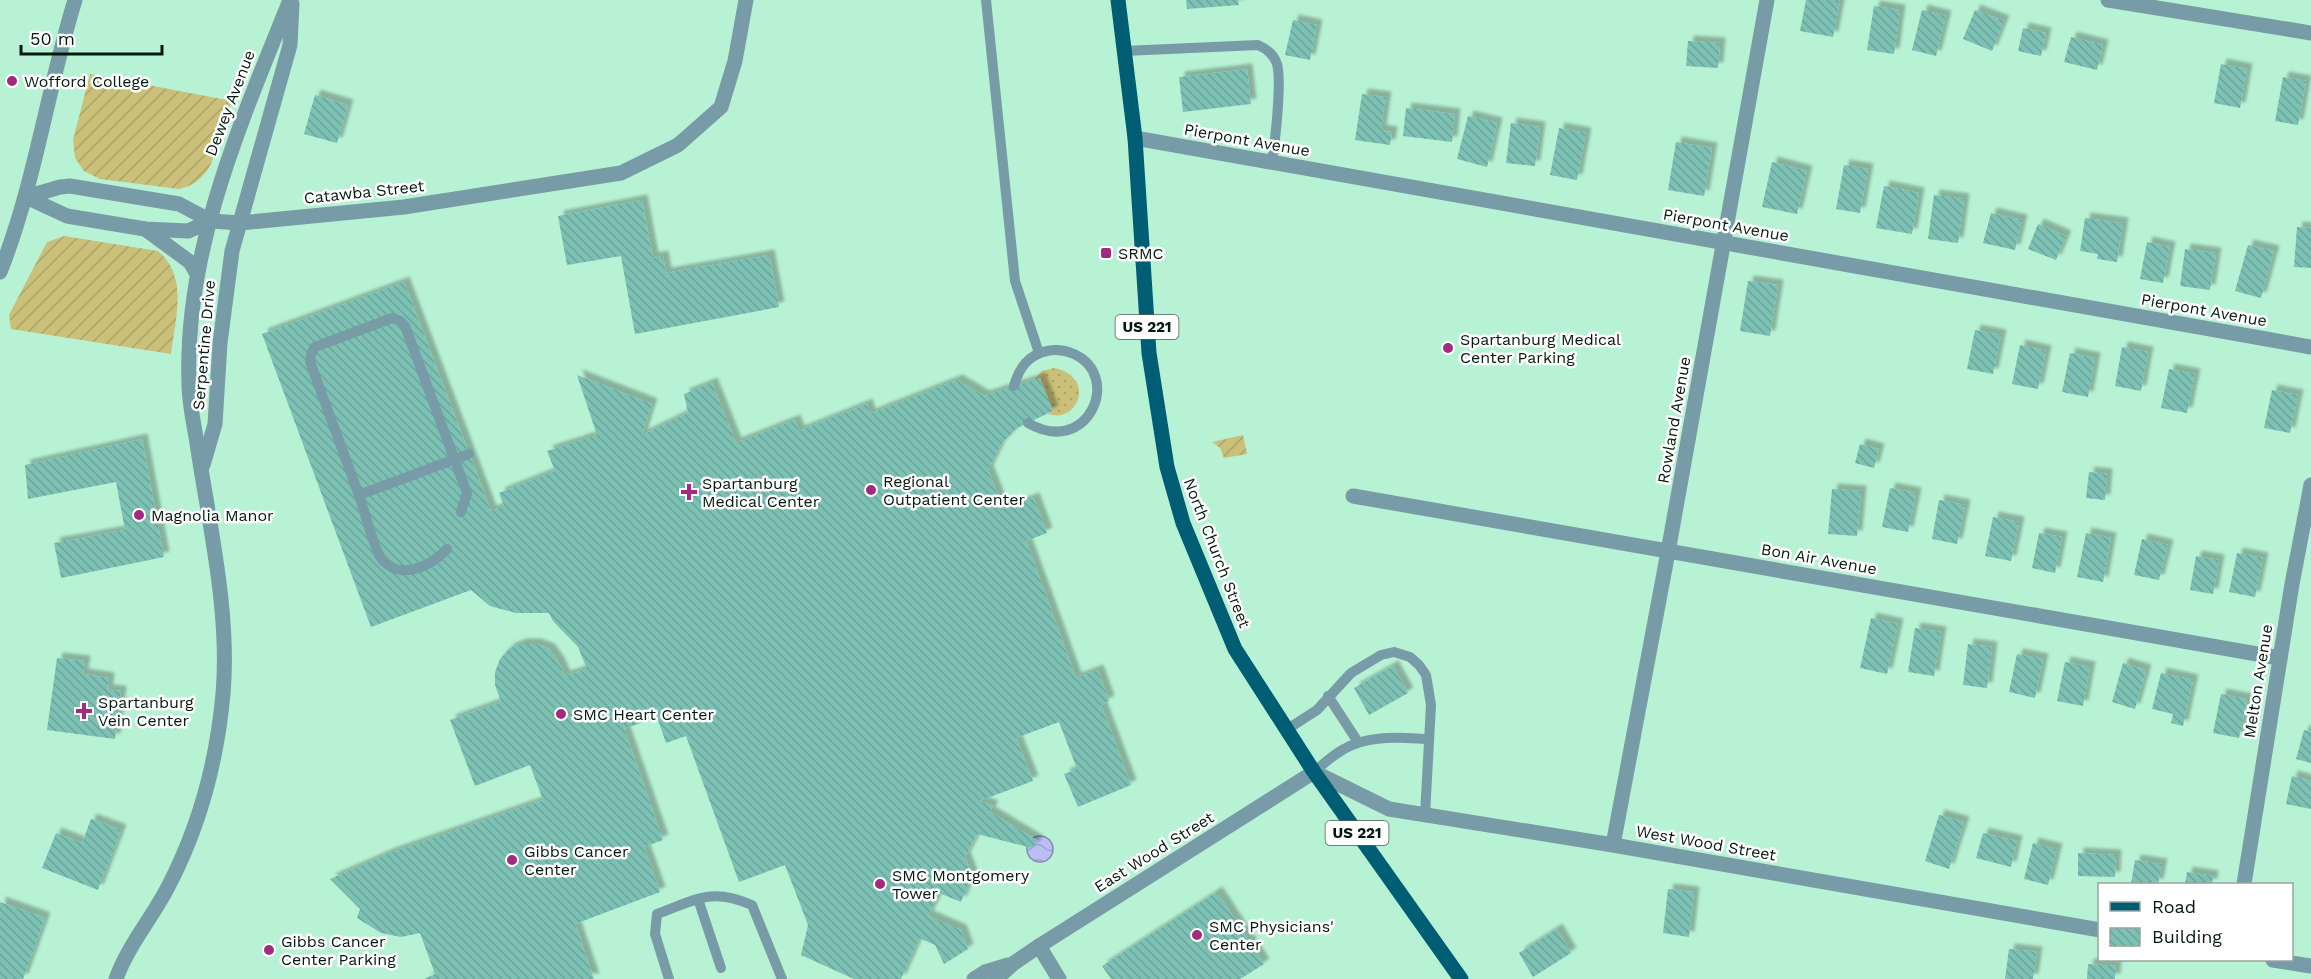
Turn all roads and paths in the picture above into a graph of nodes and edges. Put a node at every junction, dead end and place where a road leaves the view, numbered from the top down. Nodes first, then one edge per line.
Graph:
1 (75, 0) edge
2 (291, 0) edge
3 (746, 0) edge
4 (986, 0) edge
5 (1118, 0) edge
6 (1767, 0) edge
7 (2108, 0) edge
8 (2311, 33) edge
9 (1124, 51) junction
10 (1135, 138) junction
11 (1272, 162) junction
12 (26, 197) junction
13 (211, 221) junction
14 (240, 223) junction
15 (145, 229) junction
16 (1723, 243) junction
17 (0, 272) edge
18 (197, 274) junction
19 (2311, 348) edge
20 (1039, 353) junction
21 (1014, 386) dead end
22 (1028, 423) dead end
23 (469, 454) dead end
24 (454, 460) junction
25 (201, 470) junction
26 (2311, 485) edge
27 (359, 495) junction
28 (1353, 496) dead end
29 (461, 512) dead end
30 (447, 549) dead end
31 (1668, 552) junction
32 (2280, 658) junction
33 (1328, 696) junction
34 (1286, 730) junction
35 (1429, 739) junction
36 (1358, 742) junction
37 (1314, 772) junction
38 (1425, 815) junction
39 (1613, 845) junction
40 (2244, 883) edge
41 (698, 899) junction
42 (2098, 930) edge
43 (1039, 946) junction
44 (2279, 961) edge
45 (1014, 963) junction
46 (2311, 966) edge
47 (721, 968) dead end
48 (116, 979) edge
49 (669, 979) edge
50 (782, 979) edge
51 (974, 979) edge
52 (996, 979) edge
53 (1059, 979) edge
54 (1461, 979) edge

1 - 12 street
2 - 13 street, Dewey Avenue
2 - 14 street, Dewey Avenue
3 - 14 street, Catawba Street
4 - 20 lane
5 - 9 main road, North Church Street / US 221
6 - 16 street, Rowland Avenue
7 - 8 street
9 - 10 main road, North Church Street / US 221
9 - 11 lane
10 - 11 street, Pierpont Avenue
10 - 34 main road, North Church Street / US 221
11 - 16 street, Pierpont Avenue
12 - 13 street, Catawba Street
12 - 15 street, Catawba Street
12 - 17 street
13 - 14 street, Catawba Street
13 - 15 street, Catawba Street
13 - 18 street, Serpentine Drive
14 - 25 street, Serpentine Drive
15 - 18 street, Catawba Street
16 - 19 street, Pierpont Avenue
16 - 31 street, Rowland Avenue
18 - 25 street, Serpentine Drive
20 - 21 lane
20 - 22 lane
23 - 24 lane
24 - 27 lane
24 - 27 lane
24 - 29 lane
25 - 48 street, Serpentine Drive
26 - 32 street, Melton Avenue
27 - 30 lane
28 - 31 street, Bon Air Avenue
31 - 32 street, Bon Air Avenue
31 - 39 street, Rowland Avenue
32 - 40 street, Melton Avenue
33 - 34 lane
33 - 35 lane
33 - 36 lane
34 - 37 main road, North Church Street / US 221
35 - 36 lane
35 - 38 lane
36 - 37 lane
37 - 38 street, West Wood Street
37 - 43 street, East Wood Street
37 - 54 main road, North Church Street / US 221
38 - 39 street, West Wood Street
39 - 42 street, West Wood Street
41 - 47 lane
41 - 49 lane
41 - 50 lane
43 - 45 street, East Wood Street
43 - 53 street
44 - 46 street
45 - 51 street, East Wood Street
45 - 52 street, East Wood Street

